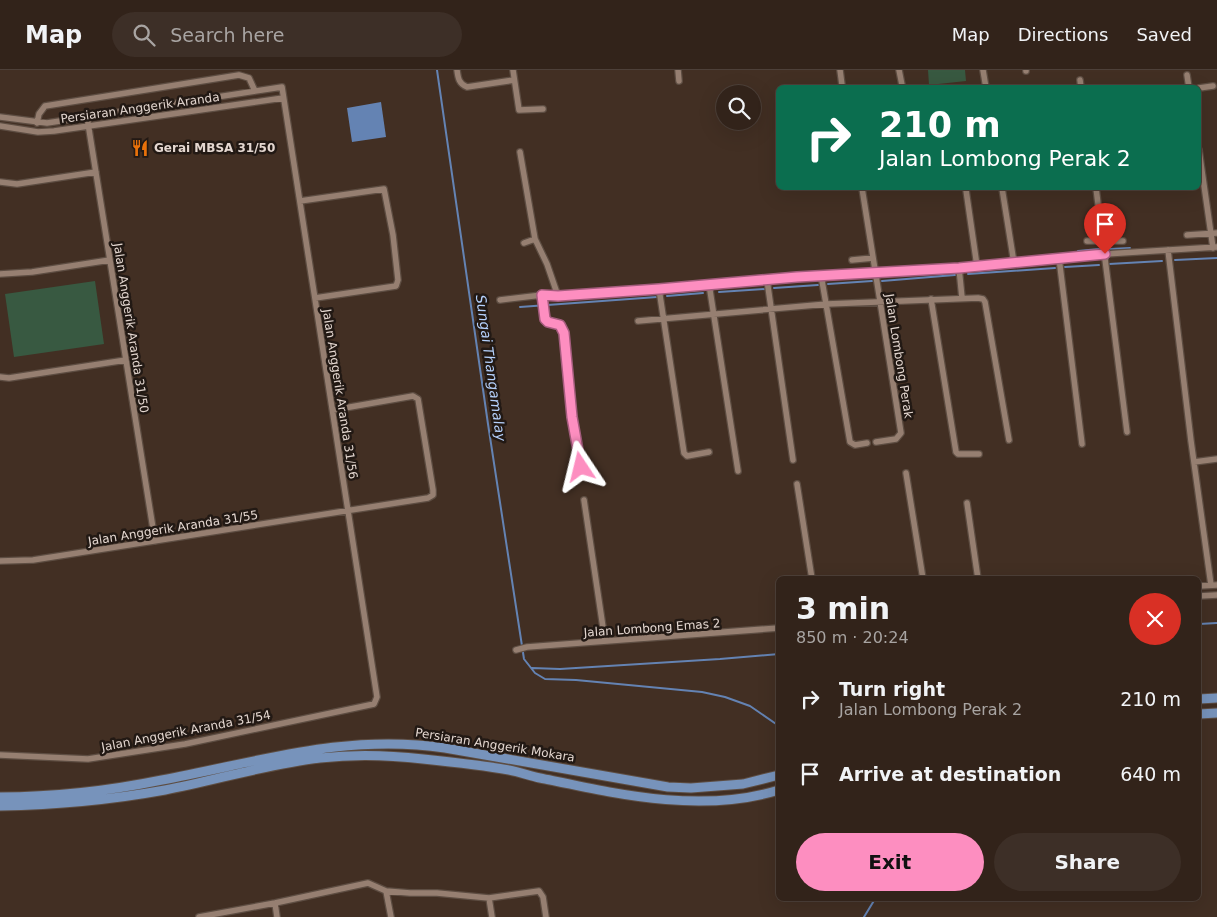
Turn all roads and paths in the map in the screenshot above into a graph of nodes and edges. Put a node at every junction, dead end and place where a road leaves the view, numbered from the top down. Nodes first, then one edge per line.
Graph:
1 (457, 70) edge
2 (512, 70) edge
3 (678, 70) edge
4 (840, 70) edge
5 (899, 70) edge
6 (983, 70) edge
7 (1187, 75) dead end
8 (514, 80) junction
9 (1080, 80) dead end
10 (679, 81) dead end
11 (902, 84) dead end
12 (842, 85) dead end
13 (986, 85) edge
14 (1081, 85) edge
15 (1189, 85) edge
16 (1213, 86) dead end
17 (282, 87) joint
18 (1201, 88) edge
19 (255, 91) junction
20 (283, 98) junction
21 (543, 108) dead end
22 (0, 117) edge
23 (87, 117) junction
24 (37, 123) junction
25 (0, 126) edge
26 (89, 126) junction
27 (520, 152) dead end
28 (1201, 164) edge
29 (96, 172) junction
30 (0, 182) edge
31 (862, 190) edge
32 (966, 190) dead end
33 (1002, 190) edge
34 (1096, 190) edge
35 (300, 201) junction
36 (1217, 212) edge
37 (1208, 213) junction
38 (1214, 233) edge
39 (1187, 235) dead end
40 (535, 239) junction
41 (1104, 240) junction
42 (1123, 240) dead end
43 (1087, 241) dead end
44 (524, 243) dead end
45 (1215, 248) edge
46 (1168, 250) junction
47 (1105, 254) junction
48 (873, 258) junction
49 (1059, 258) junction
50 (110, 260) junction
51 (852, 260) dead end
52 (1014, 263) junction
53 (977, 266) junction
54 (959, 268) junction
55 (876, 273) junction
56 (0, 274) edge
57 (821, 275) junction
58 (766, 280) junction
59 (709, 284) junction
60 (659, 289) junction
61 (558, 296) junction
62 (315, 298) junction
63 (542, 298) junction
64 (962, 298) junction
65 (500, 300) dead end
66 (931, 300) junction
67 (880, 302) junction
68 (827, 304) junction
69 (771, 309) junction
70 (714, 314) junction
71 (663, 319) junction
72 (638, 321) dead end
73 (126, 360) junction
74 (0, 377) edge
75 (333, 410) junction
76 (1127, 432) dead end
77 (1009, 440) dead end
78 (876, 442) dead end
79 (867, 443) dead end
80 (1082, 444) dead end
81 (708, 452) dead end
82 (979, 454) dead end
83 (1217, 459) edge
84 (793, 460) dead end
85 (1194, 462) junction
86 (581, 467) dead end
87 (738, 471) dead end
88 (906, 473) dead end
89 (797, 484) dead end
90 (584, 500) dead end
91 (967, 503) dead end
92 (349, 511) junction
93 (155, 541) junction
94 (0, 561) edge
95 (812, 576) edge
96 (923, 576) edge
97 (978, 576) edge
98 (1214, 585) edge
99 (1201, 586) edge
100 (1217, 594) edge
101 (1201, 596) edge
102 (776, 628) edge
103 (605, 641) junction
104 (516, 650) dead end
105 (1217, 698) edge
106 (1201, 699) edge
107 (374, 704) joint
108 (1217, 713) edge
109 (1201, 714) edge
110 (0, 755) edge
111 (776, 776) edge
112 (776, 791) edge
113 (0, 797) edge
114 (0, 806) edge
115 (386, 890) junction
116 (489, 898) junction
117 (275, 903) junction
118 (199, 917) edge
119 (278, 917) edge
120 (391, 917) edge
121 (492, 917) edge
122 (546, 917) edge

1 - 8 street
2 - 8 street
3 - 10 street
4 - 12 street
5 - 11 street
6 - 13 street
7 - 15 street
8 - 21 street
9 - 14 street
16 - 18 street
17 - 19 street, Persiaran Anggerik Aranda
17 - 20 street, Jalan Anggerik Aranda 31/56
19 - 23 street, Persiaran Anggerik Aranda
19 - 24 street
20 - 26 street, Persiaran Anggerik Aranda
20 - 35 street, Jalan Anggerik Aranda 31/56
22 - 24 street, Persiaran Anggerik Aranda
23 - 24 street, Persiaran Anggerik Aranda
23 - 26 street, Jalan Anggerik Aranda 31/50
25 - 26 street, Persiaran Anggerik Aranda
26 - 29 street, Jalan Anggerik Aranda 31/50
27 - 40 street
28 - 37 street
29 - 30 street
29 - 50 street, Jalan Anggerik Aranda 31/50
31 - 48 street, Jalan Lombong Perak
32 - 53 street
33 - 52 street
34 - 41 street
35 - 62 street, Jalan Anggerik Aranda 31/56
35 - 62 street
36 - 37 street
37 - 38 street
38 - 39 street
38 - 45 street
40 - 44 street
40 - 61 street
41 - 42 street
41 - 43 street
41 - 47 street
45 - 46 street
46 - 47 street
46 - 85 street
47 - 49 street
47 - 76 street
48 - 51 street
48 - 55 street, Jalan Lombong Perak
49 - 52 street
49 - 80 street
50 - 56 street
50 - 73 street, Jalan Anggerik Aranda 31/50
52 - 53 street
53 - 54 street
54 - 55 street
54 - 64 street
55 - 57 street
55 - 67 street, Jalan Lombong Perak
57 - 58 street
57 - 68 street
58 - 59 street
58 - 69 street
59 - 60 street
59 - 70 street
60 - 61 street
60 - 71 street
61 - 63 street
62 - 75 street, Jalan Anggerik Aranda 31/56
63 - 65 street
63 - 86 street
64 - 66 street
64 - 77 street
66 - 67 street
66 - 82 street
67 - 68 street
67 - 78 street, Jalan Lombong Perak
68 - 69 street
68 - 79 street
69 - 70 street
69 - 84 street
70 - 71 street
70 - 87 street
71 - 72 street
71 - 81 street
73 - 74 street
73 - 93 street, Jalan Anggerik Aranda 31/50
75 - 92 street, Jalan Anggerik Aranda 31/56
75 - 92 street, Jalan Anggerik Aranda 31/55
83 - 85 street
85 - 98 street
88 - 96 street
89 - 95 street
90 - 103 street
91 - 97 street
92 - 93 street, Jalan Anggerik Aranda 31/55
92 - 107 street, Jalan Anggerik Aranda 31/56
93 - 94 street, Jalan Anggerik Aranda 31/55
98 - 99 street
100 - 101 street
102 - 103 street, Jalan Lombong Emas 2
103 - 104 street, Jalan Lombong Emas 2
105 - 106 main road
107 - 110 street, Jalan Anggerik Aranda 31/54
108 - 109 main road
111 - 113 main road, Persiaran Anggerik Mokara
112 - 114 main road, Persiaran Anggerik Mokara
115 - 116 street
115 - 117 street
115 - 120 street
116 - 121 street
116 - 122 street
117 - 118 street
117 - 119 street

